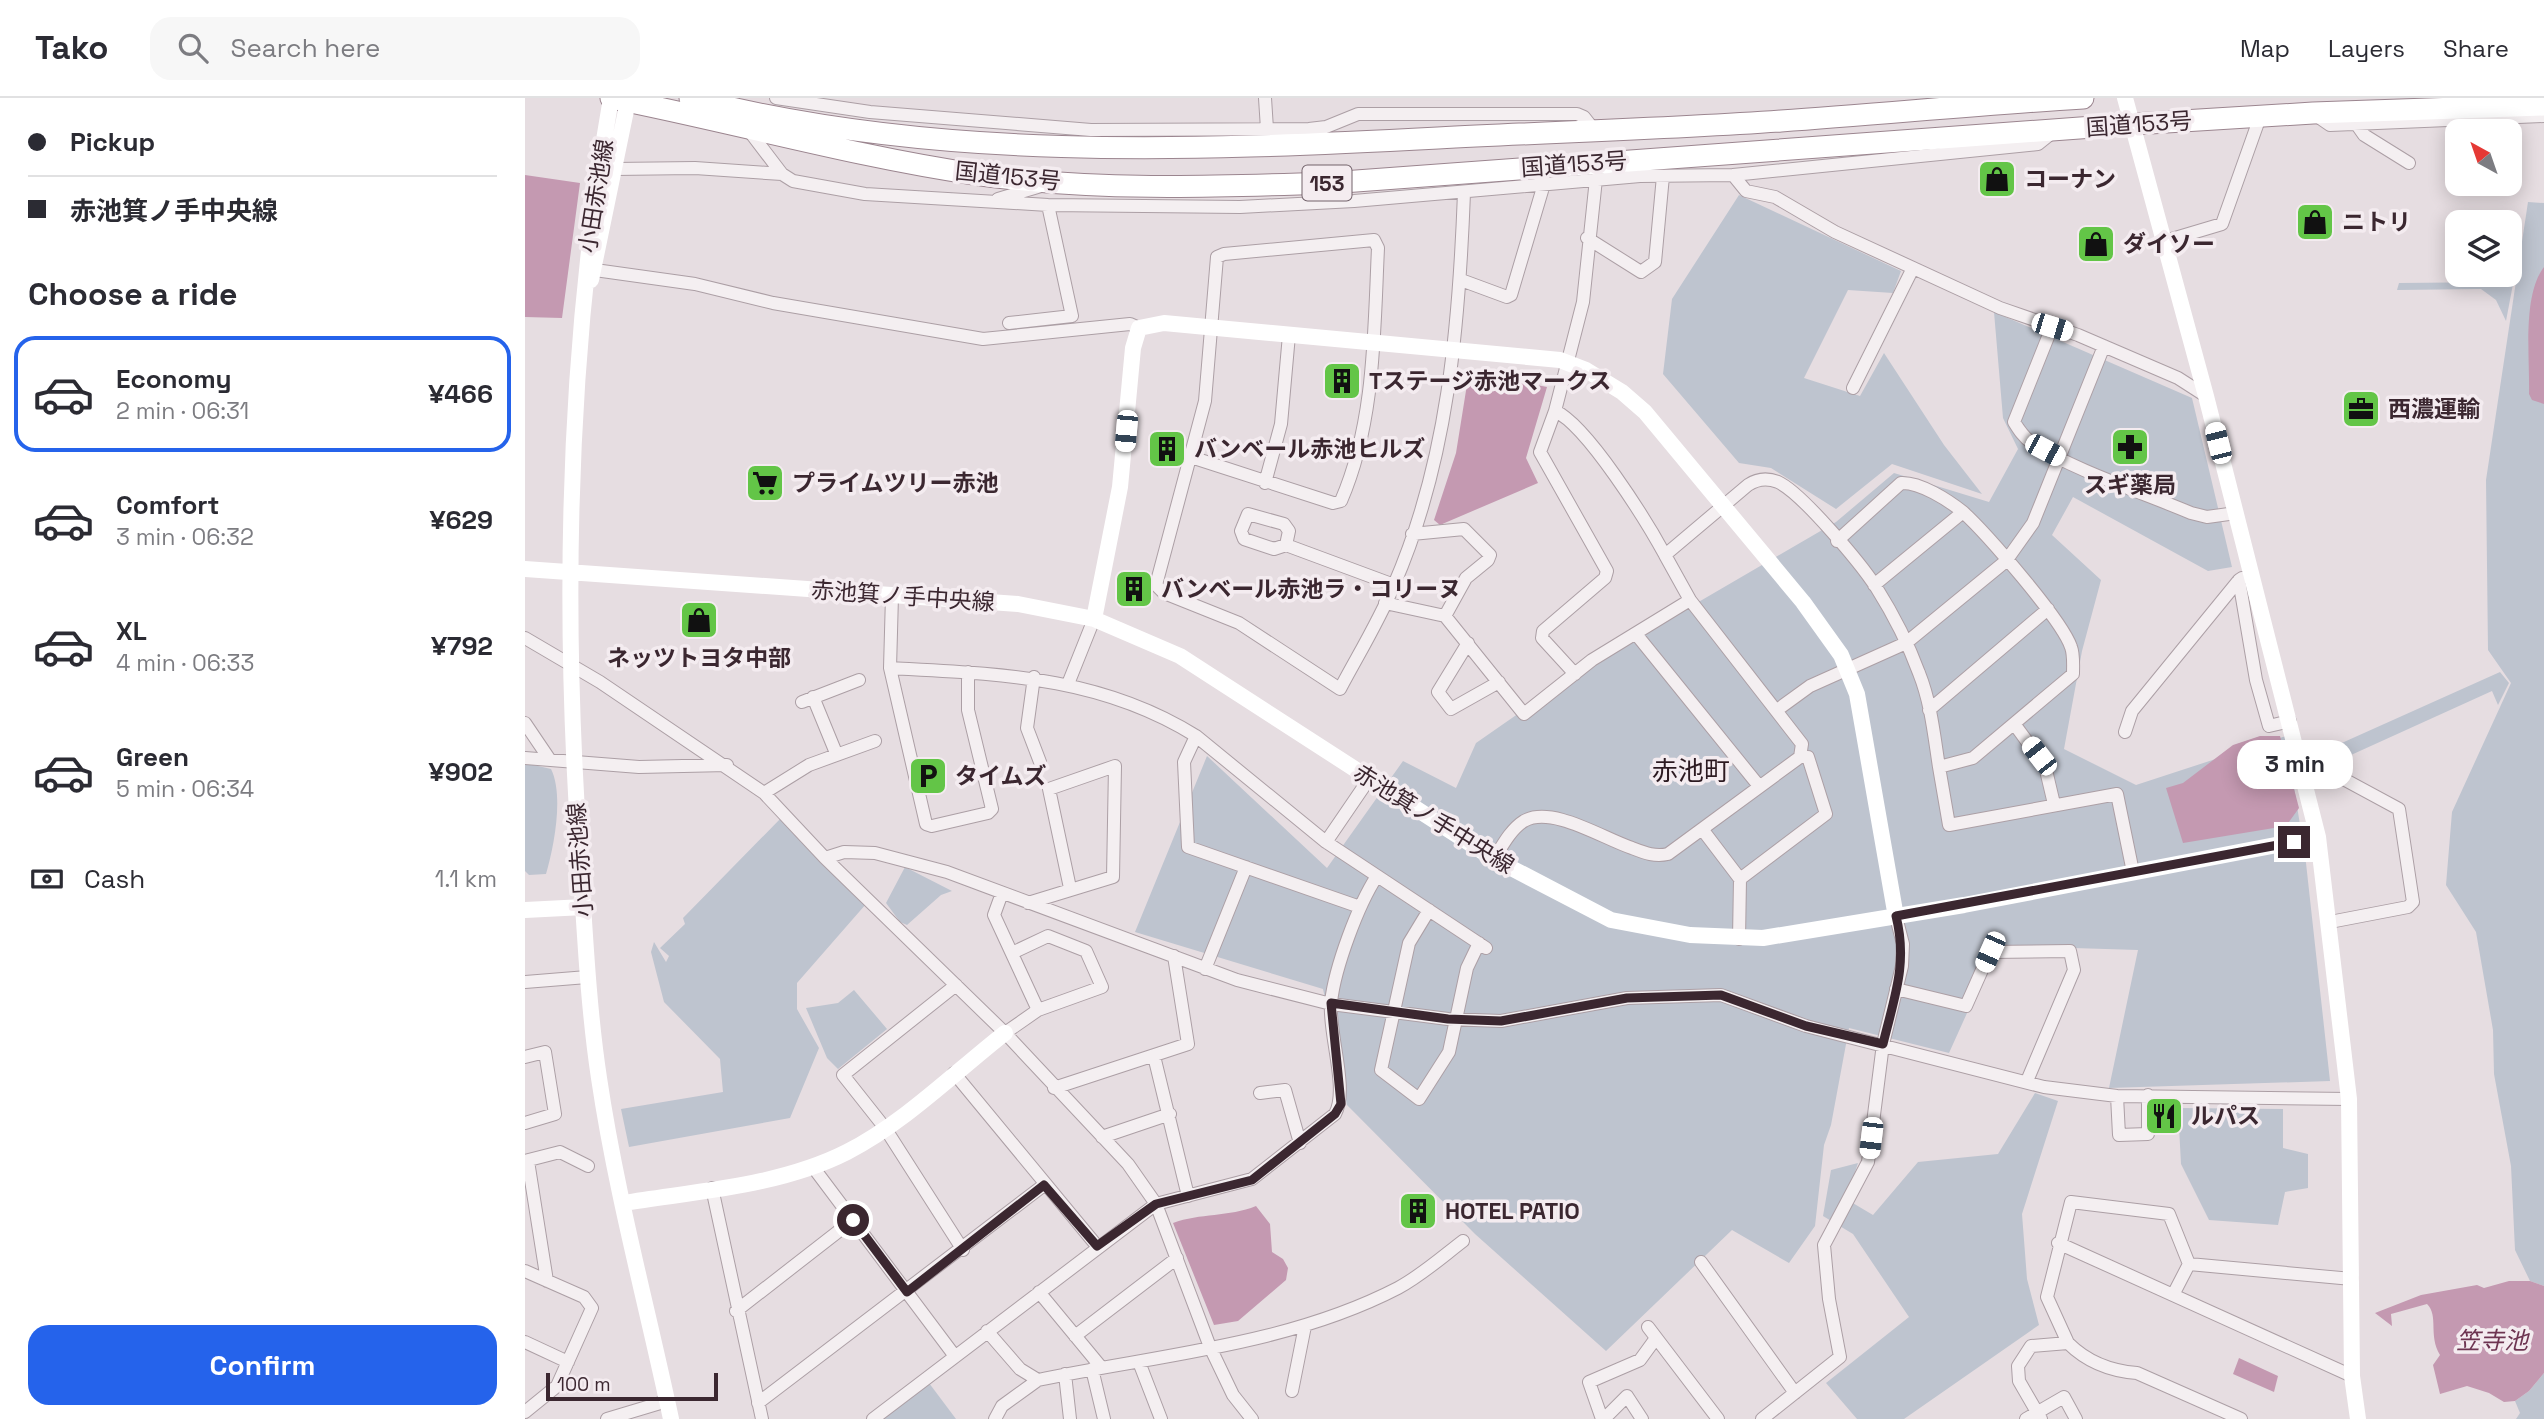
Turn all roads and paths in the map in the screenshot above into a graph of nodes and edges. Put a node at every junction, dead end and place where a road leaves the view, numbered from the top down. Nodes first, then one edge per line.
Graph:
1 (776, 98) edge
2 (1265, 98) edge
3 (2083, 98) edge
4 (2125, 98) edge
5 (617, 99) edge
6 (706, 100) edge
7 (2014, 100) edge
8 (2537, 111) edge
9 (2313, 113) junction
10 (1454, 116) junction
11 (2436, 116) junction
12 (2260, 117) junction
13 (2134, 124) junction
14 (2357, 125) junction
15 (746, 127) junction
16 (1651, 127) junction
17 (1267, 129) junction
18 (2056, 129) junction
19 (1595, 131) junction
20 (1303, 137) junction
21 (1437, 138) junction
22 (1153, 140) junction
23 (1786, 149) junction
24 (2409, 163) dead end
25 (1530, 167) junction
26 (1651, 167) junction
27 (1805, 167) junction
28 (614, 169) junction
29 (782, 174) junction
30 (1733, 175) junction
31 (1596, 178) junction
32 (1055, 182) junction
33 (1559, 183) junction
34 (1544, 184) junction
35 (1183, 187) junction
36 (1464, 193) junction
37 (987, 202) junction
38 (1048, 205) junction
39 (1151, 208) junction
40 (1587, 238) junction
41 (2165, 241) junction
42 (1913, 268) junction
43 (595, 270) junction
44 (1461, 280) junction
45 (586, 293) junction
46 (1009, 323) dead end
47 (1212, 327) junction
48 (2052, 327) junction
49 (1139, 328) junction
50 (1289, 335) junction
51 (1373, 342) junction
52 (2104, 346) junction
53 (1454, 348) junction
54 (1568, 362) junction
55 (1853, 388) dead end
56 (2206, 396) junction
57 (1555, 411) junction
58 (1191, 457) junction
59 (2060, 458) junction
60 (1265, 483) junction
61 (1723, 507) junction
62 (1963, 512) junction
63 (2236, 513) junction
64 (1412, 534) junction
65 (1837, 541) junction
66 (1286, 545) dead end
67 (1665, 555) junction
68 (2006, 561) junction
69 (525, 569) edge
70 (570, 572) junction
71 (2245, 577) junction
72 (1394, 585) junction
73 (1874, 585) junction
74 (892, 596) junction
75 (1691, 600) junction
76 (1385, 603) junction
77 (2049, 610) junction
78 (1445, 616) junction
79 (1094, 619) junction
80 (1636, 634) junction
81 (525, 638) edge
82 (1468, 643) junction
83 (1906, 643) junction
84 (890, 667) junction
85 (571, 668) junction
86 (1849, 671) junction
87 (968, 672) junction
88 (1575, 674) junction
89 (1034, 677) junction
90 (859, 680) dead end
91 (1499, 682) junction
92 (1068, 684) junction
93 (1777, 710) junction
94 (1929, 710) junction
95 (2290, 720) junction
96 (525, 723) edge
97 (2015, 725) junction
98 (2125, 732) dead end
99 (1196, 736) junction
100 (875, 741) dead end
101 (836, 754) junction
102 (2299, 755) junction
103 (1800, 757) junction
104 (525, 758) edge
105 (550, 760) junction
106 (1040, 762) dead end
107 (573, 763) junction
108 (727, 765) junction
109 (1939, 766) junction
110 (1369, 779) junction
111 (1759, 786) junction
112 (764, 793) junction
113 (2054, 804) junction
114 (1702, 829) junction
115 (2318, 837) junction
116 (1326, 842) junction
117 (825, 858) junction
118 (1494, 859) junction
119 (1246, 867) junction
120 (2133, 872) junction
121 (1377, 876) junction
122 (1740, 879) junction
123 (1070, 888) junction
124 (1002, 894) junction
125 (1028, 903) junction
126 (1360, 906) junction
127 (584, 907) junction
128 (525, 910) edge
129 (1429, 910) junction
130 (1896, 916) junction
131 (2330, 922) junction
132 (1739, 939) junction
133 (1012, 953) junction
134 (1174, 956) junction
135 (1205, 969) junction
136 (587, 977) junction
137 (525, 982) edge
138 (956, 985) junction
139 (1896, 989) junction
140 (1331, 1003) junction
141 (1038, 1010) junction
142 (1395, 1011) junction
143 (1456, 1020) junction
144 (1005, 1033) junction
145 (1883, 1044) junction
146 (1154, 1056) junction
147 (525, 1057) edge
148 (954, 1073) junction
149 (2027, 1081) junction
150 (1054, 1088) junction
151 (1260, 1093) dead end
152 (2148, 1095) junction
153 (2117, 1096) junction
154 (2349, 1099) junction
155 (1170, 1114) junction
156 (525, 1123) edge
157 (885, 1128) junction
158 (1102, 1137) junction
159 (1300, 1143) junction
160 (526, 1161) edge
161 (588, 1166) dead end
162 (813, 1167) junction
163 (1044, 1185) junction
164 (712, 1188) junction
165 (1188, 1196) junction
166 (624, 1203) junction
167 (1156, 1204) junction
168 (853, 1220) junction
169 (1463, 1241) dead end
170 (2058, 1243) junction
171 (1097, 1246) junction
172 (963, 1250) junction
173 (1177, 1258) junction
174 (1701, 1262) dead end
175 (2189, 1264) junction
176 (525, 1271) edge
177 (2352, 1279) junction
178 (547, 1281) junction
179 (907, 1292) junction
180 (1039, 1292) junction
181 (2173, 1295) junction
182 (736, 1311) junction
183 (1305, 1326) junction
184 (987, 1331) junction
185 (1075, 1336) junction
186 (525, 1342) edge
187 (2068, 1343) junction
188 (1210, 1347) junction
189 (954, 1355) junction
190 (568, 1362) junction
191 (1139, 1362) junction
192 (1097, 1368) junction
193 (1065, 1374) junction
194 (2352, 1376) junction
195 (1038, 1380) junction
196 (1292, 1391) dead end
197 (1795, 1392) junction
198 (667, 1401) junction
199 (758, 1404) junction
200 (526, 1409) edge
201 (2035, 1417) edge
202 (607, 1419) edge
203 (671, 1419) edge
204 (762, 1419) edge
205 (873, 1419) edge
206 (995, 1419) edge
207 (1070, 1419) edge
208 (1104, 1419) edge
209 (1161, 1419) edge
210 (1252, 1419) edge
211 (1603, 1419) edge
212 (1641, 1419) edge
213 (1718, 1419) edge
214 (1762, 1419) edge
215 (2076, 1419) edge
216 (2241, 1419) edge
217 (2358, 1419) edge

1 - 22 street
2 - 17 street
3 - 7 highway, 国道153号 / 153
4 - 13 street
5 - 15 highway, 国道153号 / 153
5 - 28 street, 小田赤池線
5 - 45 street, 小田赤池線
6 - 22 highway, 国道153号 / 153
7 - 16 highway, 国道153号 / 153
8 - 11 highway, 国道153号 / 153
9 - 11 highway, 国道153号 / 153
9 - 12 highway, 国道153号 / 153
9 - 14 street
10 - 19 street
10 - 20 street
10 - 21 street
11 - 14 street
12 - 13 highway, 国道153号 / 153
12 - 41 street
13 - 18 highway, 国道153号 / 153
13 - 41 street
14 - 24 street
15 - 29 street
15 - 32 highway, 国道153号 / 153
16 - 19 highway, 国道153号 / 153
16 - 26 highway
17 - 20 street
17 - 22 street
18 - 23 highway, 国道153号 / 153
18 - 27 street, 153
19 - 21 highway, 国道153号 / 153
20 - 21 highway, 国道153号 / 153
20 - 22 highway, 国道153号 / 153
23 - 26 highway, 国道153号 / 153
23 - 27 street
25 - 26 highway, 国道153号 / 153
25 - 33 street
25 - 35 highway, 国道153号 / 153
26 - 30 street
26 - 31 street
26 - 40 street
27 - 30 street, 153
28 - 29 street
28 - 43 street, 小田赤池線
29 - 37 street, 153
30 - 42 street
31 - 33 street
31 - 40 street
32 - 35 highway, 国道153号 / 153
32 - 37 street
33 - 34 street
34 - 36 street
34 - 44 street
35 - 39 street
36 - 39 street, 153
36 - 44 street
37 - 38 street, 153
38 - 39 street, 153
38 - 46 street
40 - 54 street
41 - 56 street
42 - 48 street
42 - 55 street
43 - 45 street, 小田赤池線
43 - 49 street
44 - 53 street
45 - 70 street, 小田赤池線
47 - 49 street
47 - 50 street
47 - 51 street
47 - 58 street
48 - 52 street
48 - 59 street
49 - 79 street
50 - 51 street
50 - 60 street
51 - 53 street
51 - 60 street
52 - 56 street
52 - 59 street
53 - 54 street
53 - 64 street
54 - 57 street
54 - 61 street
56 - 63 street
57 - 67 street
57 - 88 street
58 - 60 street
58 - 76 street
59 - 63 street
59 - 68 street
61 - 65 street
61 - 67 street
61 - 86 street
62 - 65 street
62 - 68 street
62 - 73 street
63 - 71 street
64 - 72 street
64 - 78 street
65 - 73 street
66 - 72 street
67 - 75 street
68 - 77 street
68 - 83 street
69 - 70 street, 赤池箕ノ手中央線
70 - 74 street, 赤池箕ノ手中央線
70 - 85 street, 小田赤池線
71 - 95 street
71 - 95 street
71 - 98 street
72 - 76 street
73 - 83 street
74 - 79 street, 赤池箕ノ手中央線
74 - 84 street
75 - 80 street
75 - 93 street
76 - 78 street
77 - 94 street
77 - 97 street
78 - 82 street
79 - 92 street
79 - 110 street, 赤池箕ノ手中央線
80 - 88 street
80 - 111 street
81 - 85 street
82 - 91 street
82 - 91 street
83 - 86 street
83 - 94 street
84 - 87 street
84 - 87 street
85 - 107 street, 小田赤池線
85 - 108 street
86 - 93 street
86 - 130 street
87 - 89 street
88 - 91 street
89 - 92 street
89 - 106 street
90 - 101 street
92 - 99 street
93 - 103 street
94 - 109 street
95 - 102 street
96 - 105 street
97 - 109 street
97 - 113 street
99 - 116 street
99 - 119 street
100 - 101 street
101 - 112 street
102 - 115 street
102 - 131 street
103 - 111 street
103 - 122 street
104 - 105 street
105 - 107 street
107 - 108 street
107 - 127 street, 小田赤池線
108 - 112 street
109 - 113 street
110 - 116 street
110 - 118 street, 赤池箕ノ手中央線
111 - 114 street
112 - 117 street
113 - 120 street
114 - 118 street
114 - 122 street
115 - 120 street, 赤池箕ノ手中央線
115 - 131 street
116 - 121 street
117 - 124 street
117 - 138 street
118 - 132 street, 赤池箕ノ手中央線
119 - 126 street
119 - 135 street
120 - 130 street, 赤池箕ノ手中央線
121 - 126 street
121 - 129 street
122 - 132 street
123 - 123 street
123 - 125 street
124 - 125 street
124 - 133 street
125 - 134 street
126 - 140 street
127 - 128 street
127 - 136 street, 小田赤池線
129 - 142 street
129 - 143 street
130 - 132 street, 赤池箕ノ手中央線
130 - 139 street
131 - 154 street
133 - 141 street
133 - 141 street
134 - 135 street
134 - 146 street
135 - 140 street
136 - 137 street
136 - 166 street, 小田赤池線
138 - 144 street
138 - 157 street
139 - 145 street
139 - 149 street
140 - 142 street
140 - 159 street
141 - 144 street
142 - 143 street
142 - 143 street
143 - 145 street
144 - 148 street
144 - 150 street
145 - 149 street
145 - 197 street
146 - 150 street
146 - 155 street
147 - 156 street
148 - 157 street
148 - 163 street
149 - 153 street
150 - 158 street
151 - 159 street
152 - 153 street
152 - 153 street
152 - 154 street
154 - 177 street
155 - 158 street
155 - 165 street
157 - 162 street
157 - 172 street
158 - 167 street
159 - 165 street
160 - 161 street
160 - 178 street
162 - 164 street
162 - 168 street
163 - 171 street
163 - 172 street
164 - 166 street
164 - 182 street
165 - 167 street
166 - 198 street, 小田赤池線
167 - 171 street
167 - 173 street
168 - 179 street
168 - 182 street
169 - 183 street
170 - 175 street
170 - 181 street
170 - 187 street
171 - 180 street
172 - 179 street
173 - 185 street
173 - 188 street
174 - 197 street
175 - 177 street
175 - 181 street
176 - 178 street
177 - 194 street
178 - 190 street
179 - 189 street
179 - 199 street
180 - 184 street
180 - 185 street
181 - 194 street
182 - 199 street
183 - 188 street
183 - 196 street
184 - 189 street
184 - 195 street
185 - 192 street
186 - 190 street
187 - 201 street
187 - 216 street
188 - 191 street
188 - 210 street
189 - 205 street
190 - 200 street
191 - 192 street
191 - 209 street
192 - 193 street
192 - 208 street
193 - 195 street
193 - 207 street
194 - 217 street
195 - 206 street
197 - 214 street
198 - 202 street
198 - 203 street, 小田赤池線
199 - 204 street
201 - 215 street
211 - 212 street
211 - 213 street

